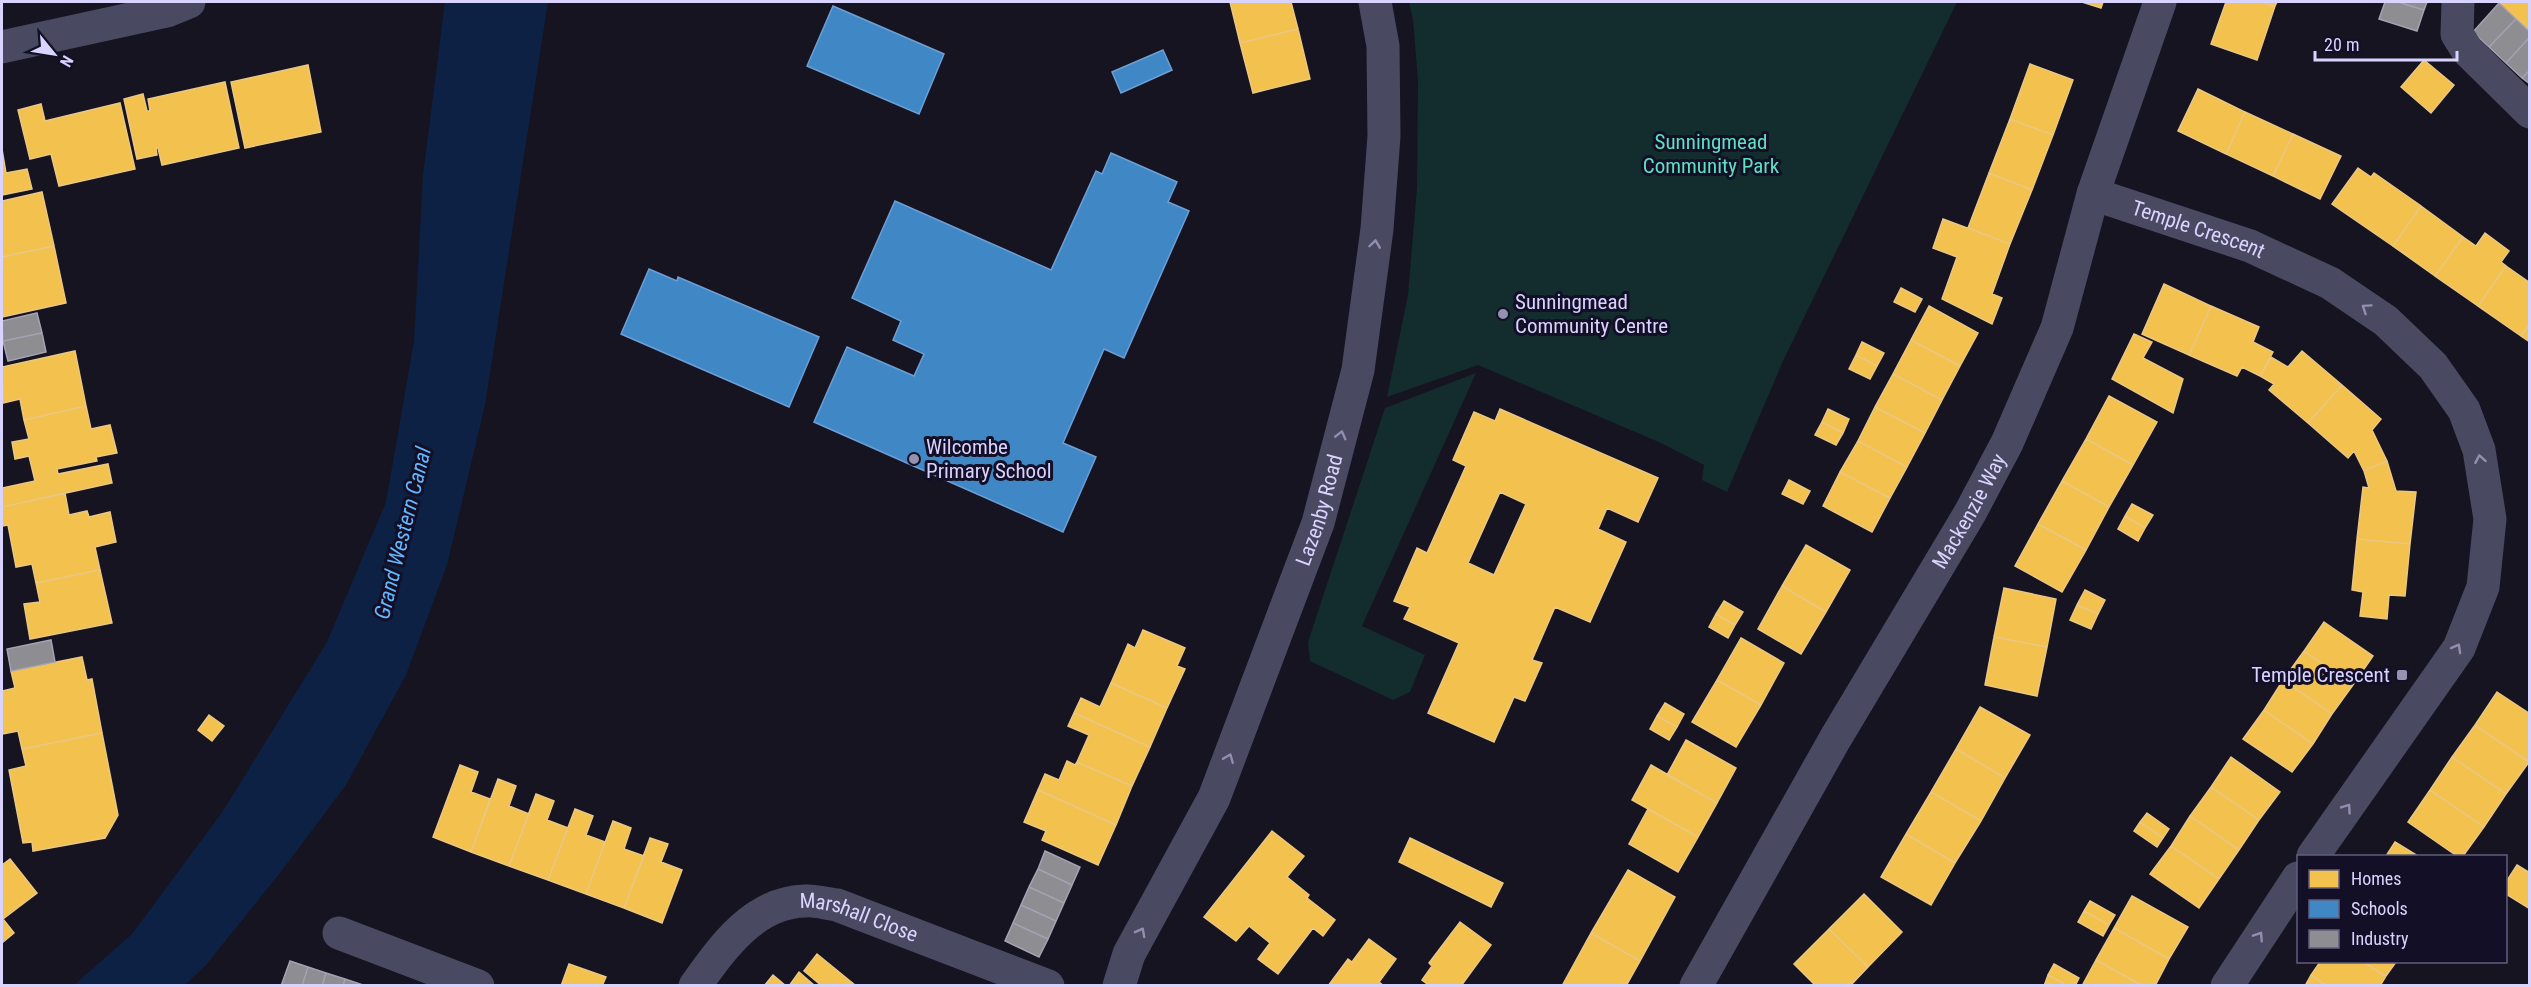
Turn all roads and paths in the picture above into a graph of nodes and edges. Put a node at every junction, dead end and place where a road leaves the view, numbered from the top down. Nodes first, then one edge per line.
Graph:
1 (189, 2) edge
2 (1375, 2) edge
3 (2160, 2) edge
4 (2458, 2) edge
5 (2, 47) edge
6 (2529, 112) edge
7 (2093, 195) junction
8 (2314, 855) edge
9 (2297, 880) edge
10 (339, 933) dead end
11 (478, 986) edge
12 (695, 986) edge
13 (1048, 986) edge
14 (1119, 986) edge
15 (1696, 986) edge
16 (2227, 986) edge

1 - 5 street
14 -> 2 street, Lazenby Road
3 - 7 street, Mackenzie Way
4 - 6 street
8 -> 7 street, Temple Crescent
7 - 15 street, Mackenzie Way
16 -> 9 street
10 - 11 street
12 - 13 street, Marshall Close

